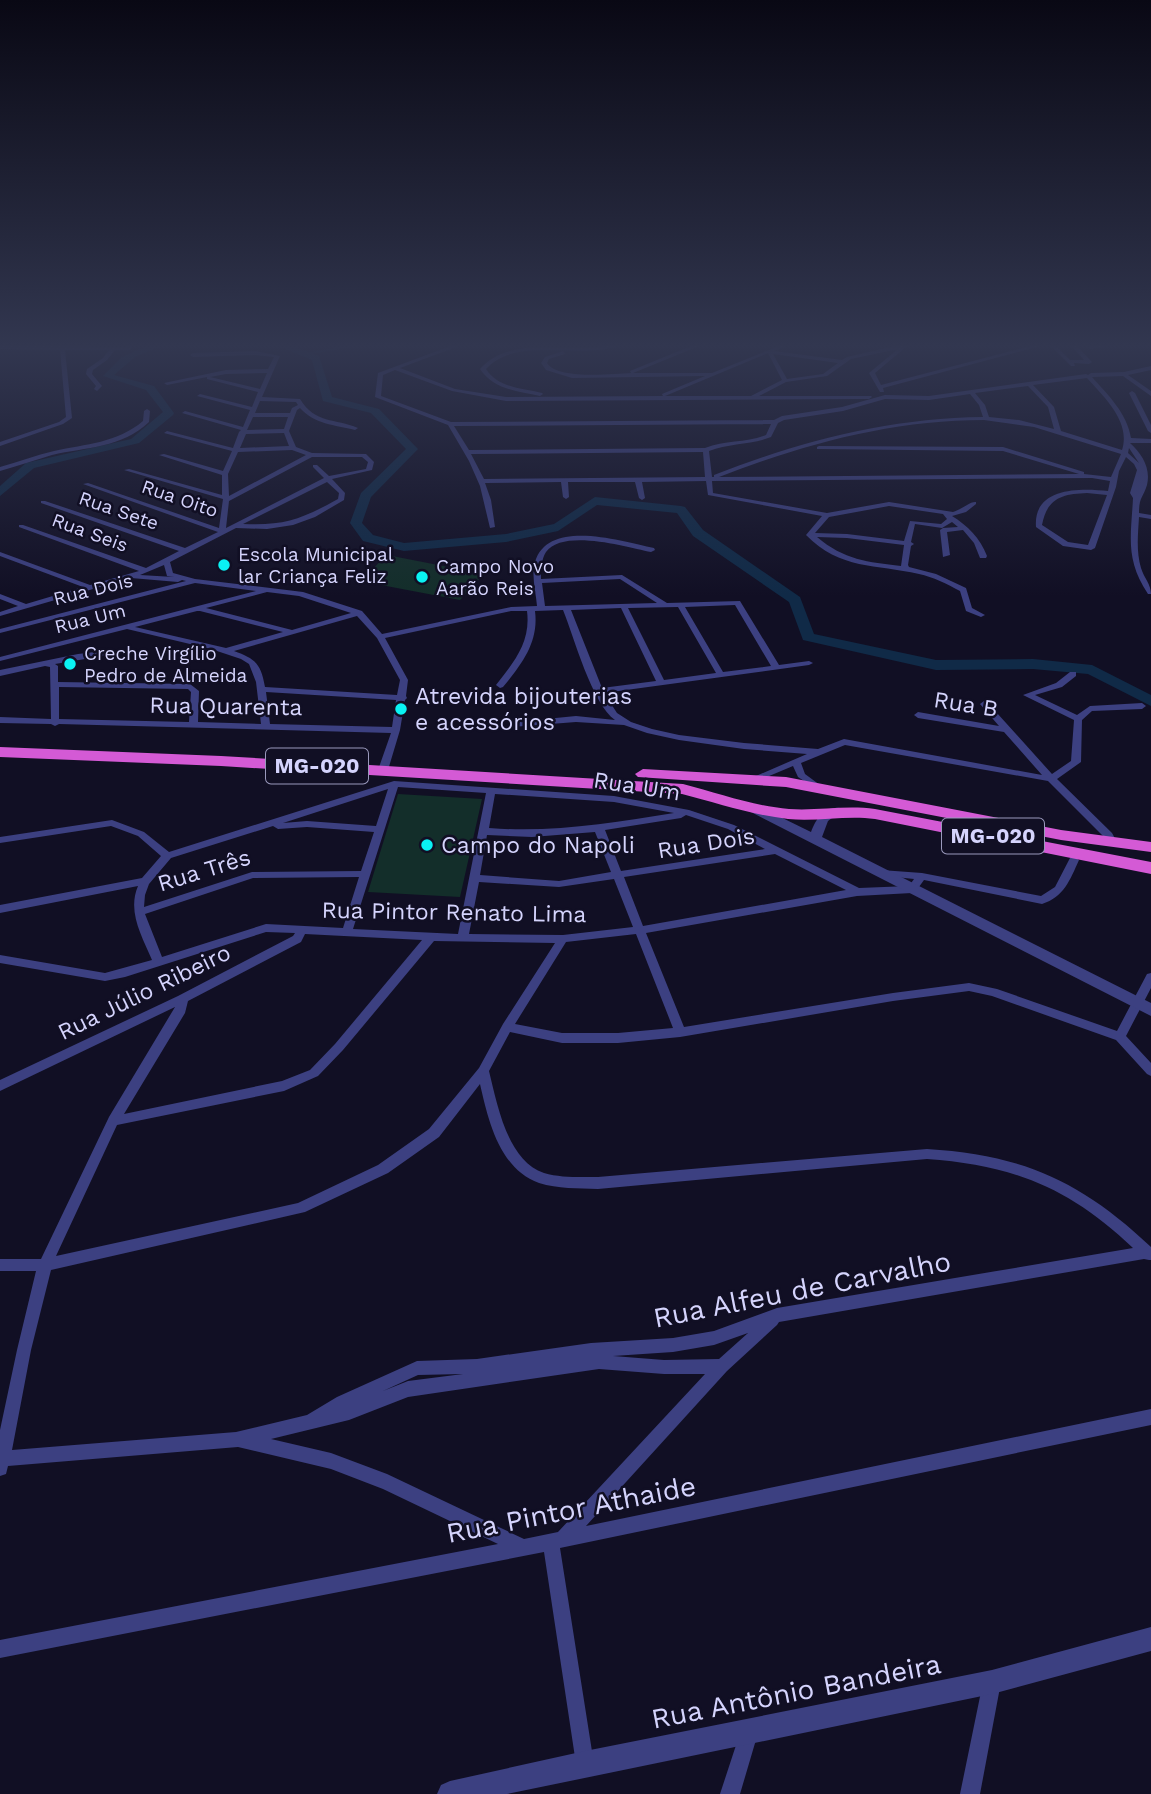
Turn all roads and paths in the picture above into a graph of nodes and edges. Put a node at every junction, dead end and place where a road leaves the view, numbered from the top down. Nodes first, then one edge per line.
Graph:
1 (50, 428) edge
2 (140, 428) edge
3 (235, 428) edge
4 (287, 428) edge
5 (452, 428) edge
6 (773, 428) edge
7 (882, 428) edge
8 (1041, 428) edge
9 (1057, 428) edge
10 (1124, 428) edge
11 (243, 430) junction
12 (286, 431) junction
13 (1058, 432) junction
14 (167, 433) dead end
15 (1151, 441) edge
16 (1128, 442) junction
17 (0, 444) edge
18 (293, 448) junction
19 (799, 448) junction
20 (234, 450) junction
21 (706, 450) junction
22 (466, 452) junction
23 (1123, 453) junction
24 (311, 455) junction
25 (162, 456) dead end
26 (315, 466) dead end
27 (0, 469) edge
28 (127, 470) dead end
29 (1147, 473) edge
30 (225, 474) junction
31 (1092, 476) junction
32 (328, 478) junction
33 (638, 479) junction
34 (710, 479) junction
35 (1112, 479) junction
36 (564, 480) junction
37 (482, 481) junction
38 (1151, 483) edge
39 (86, 484) dead end
40 (1111, 493) junction
41 (1151, 493) edge
42 (566, 497) dead end
43 (642, 498) dead end
44 (1136, 498) junction
45 (226, 499) junction
46 (43, 502) dead end
47 (974, 503) dead end
48 (1136, 512) junction
49 (827, 515) junction
50 (949, 516) junction
51 (1151, 517) edge
52 (21, 526) dead end
53 (233, 526) junction
54 (492, 527) dead end
55 (965, 528) junction
56 (222, 531) junction
57 (810, 535) junction
58 (909, 544) junction
59 (183, 550) junction
60 (651, 550) dead end
61 (0, 554) edge
62 (946, 555) dead end
63 (983, 556) dead end
64 (166, 561) junction
65 (905, 569) junction
66 (146, 571) junction
67 (127, 576) junction
68 (194, 581) junction
69 (539, 581) junction
70 (89, 587) junction
71 (270, 589) junction
72 (1151, 592) edge
73 (0, 596) edge
74 (664, 604) junction
75 (680, 604) junction
76 (623, 605) junction
77 (24, 606) junction
78 (566, 607) junction
79 (198, 608) junction
80 (531, 608) junction
81 (541, 608) junction
82 (359, 613) junction
83 (0, 614) edge
84 (981, 615) dead end
85 (127, 627) junction
86 (0, 631) edge
87 (292, 632) junction
88 (380, 637) junction
89 (225, 651) junction
90 (112, 652) dead end
91 (0, 659) edge
92 (45, 663) junction
93 (809, 663) dead end
94 (776, 667) junction
95 (0, 673) edge
96 (1073, 674) dead end
97 (721, 675) junction
98 (661, 683) junction
99 (56, 684) junction
100 (500, 685) dead end
101 (261, 689) junction
102 (600, 691) junction
103 (403, 698) junction
104 (984, 704) dead end
105 (1142, 706) dead end
106 (918, 715) dead end
107 (1078, 719) junction
108 (0, 720) edge
109 (55, 723) junction
110 (624, 723) junction
111 (193, 725) junction
112 (515, 725) dead end
113 (266, 726) junction
114 (396, 730) junction
115 (1008, 730) junction
116 (0, 741) edge
117 (0, 752) edge
118 (821, 752) junction
119 (796, 762) junction
120 (384, 764) junction
121 (754, 779) junction
122 (1051, 779) junction
123 (394, 784) junction
124 (818, 788) junction
125 (491, 790) junction
126 (754, 808) junction
127 (835, 811) junction
128 (689, 813) junction
129 (1100, 825) junction
130 (599, 828) junction
131 (256, 829) junction
132 (380, 829) junction
133 (482, 831) junction
134 (814, 839) junction
135 (0, 840) edge
136 (1113, 844) junction
137 (1145, 847) edge
138 (778, 850) junction
139 (167, 856) junction
140 (1074, 860) dead end
141 (1151, 868) edge
142 (879, 872) junction
143 (366, 874) junction
144 (617, 876) junction
145 (922, 876) junction
146 (473, 878) junction
147 (144, 881) junction
148 (912, 889) junction
149 (857, 892) junction
150 (0, 909) edge
151 (139, 912) junction
152 (302, 930) junction
153 (641, 930) junction
154 (347, 932) junction
155 (463, 936) junction
156 (431, 937) junction
157 (563, 939) junction
158 (0, 960) edge
159 (158, 962) junction
160 (1151, 977) edge
161 (182, 999) junction
162 (1144, 1006) edge
163 (507, 1027) junction
164 (680, 1032) junction
165 (1121, 1037) junction
166 (1151, 1071) edge
167 (483, 1072) junction
168 (0, 1086) edge
169 (113, 1121) junction
170 (1149, 1254) edge
171 (0, 1265) edge
172 (45, 1265) junction
173 (777, 1315) junction
174 (722, 1366) junction
175 (1151, 1417) edge
176 (311, 1421) junction
177 (236, 1440) junction
178 (1, 1463) edge
179 (557, 1540) junction
180 (521, 1546) junction
181 (1151, 1639) edge
182 (0, 1649) edge
183 (992, 1682) junction
184 (750, 1732) junction
185 (585, 1764) junction
186 (450, 1794) edge
187 (730, 1794) edge
188 (970, 1794) edge

1 - 17 street
2 - 27 street
3 - 11 street
4 - 12 street
5 - 22 street
6 - 21 street
7 - 19 street
8 - 13 street
9 - 13 street
10 - 16 street
11 - 12 street
11 - 20 street
12 - 18 street
13 - 23 street
14 - 20 street
15 - 16 street
16 - 23 street
16 - 29 street
18 - 20 street
18 - 24 street
19 - 31 street
19 - 34 street
20 - 30 street
21 - 22 street
21 - 34 street
22 - 37 street
23 - 35 street
23 - 44 street
24 - 32 street
24 - 45 street
25 - 30 street
26 - 32 street
28 - 45 street
29 - 38 street
29 - 44 street
30 - 45 street
31 - 34 street
31 - 35 street
32 - 53 street
32 - 53 street
33 - 34 street
33 - 36 street
33 - 43 street
34 - 49 street
35 - 40 street
36 - 37 street
36 - 42 street
37 - 54 street
39 - 56 street, Rua Oito
40 - 40 street
41 - 48 street
44 - 48 street
45 - 56 street
46 - 59 street, Rua Sete
47 - 50 street
48 - 51 street
48 - 72 street
49 - 50 street
49 - 57 street
50 - 55 street
50 - 58 street
52 - 66 street, Rua Seis
53 - 56 street
55 - 62 street
55 - 63 street
56 - 59 street
57 - 58 street
57 - 65 street
58 - 65 street
59 - 64 street
60 - 69 street
61 - 70 street
64 - 66 street
64 - 68 street
65 - 84 street
66 - 67 street
67 - 68 street
67 - 70 street
68 - 71 street
68 - 86 street, Rua Dois
69 - 74 street
69 - 81 street
70 - 77 street
71 - 79 street, Rua Um
71 - 82 street
73 - 77 street
74 - 75 street
74 - 76 street
75 - 94 street
75 - 97 street
76 - 78 street
76 - 98 street
77 - 83 street
78 - 81 street
78 - 102 street
79 - 85 street, Rua Um
79 - 87 street
80 - 81 street
80 - 88 street
80 - 100 street
82 - 87 street
82 - 88 street
85 - 89 street
85 - 91 street, Rua Um
87 - 89 street
88 - 103 street
89 - 101 street
90 - 92 street
92 - 95 street
92 - 99 street
93 - 94 street
94 - 97 street
96 - 107 street
97 - 98 street
98 - 102 street
99 - 109 street
99 - 111 street
101 - 103 street
101 - 113 street
102 - 110 street
103 - 114 street
104 - 115 street
105 - 107 street
106 - 115 street, Rua B
107 - 122 street
108 - 109 street, Rua Quarenta
109 - 111 street, Rua Quarenta
110 - 112 street
110 - 118 street
111 - 113 street, Rua Quarenta
113 - 114 street, Rua Quarenta
114 - 120 street
115 - 122 street
116 - 120 highway, MG-020
117 - 120 highway, MG-020
118 - 119 street
118 - 122 street
119 - 121 street
119 - 124 street
120 - 121 highway, MG-020
120 - 126 highway, MG-020
121 - 124 highway, MG-020
121 - 126 highway
122 - 129 street
123 - 125 street, Rua Um
123 - 131 street
123 - 132 street
124 - 136 highway, MG-020
125 - 128 street, Rua Um
125 - 133 street
126 - 127 highway, MG-020
126 - 134 street
127 - 134 street
127 - 141 highway, MG-020
128 - 130 street
128 - 138 street, Rua Um
129 - 136 street
129 - 137 street
130 - 133 street
130 - 144 street
131 - 132 street
131 - 139 street
132 - 143 street
133 - 146 street
134 - 142 street
135 - 139 street
136 - 137 highway, MG-020
138 - 144 street, Rua Dois
138 - 149 street, Rua Um
139 - 147 street
140 - 145 street
142 - 145 street
142 - 148 street
143 - 151 street, Rua Três
143 - 154 street
144 - 146 street, Rua Dois
144 - 153 street
145 - 148 street
146 - 155 street
147 - 150 street
147 - 151 street
148 - 149 street, Rua Pintor Renato Lima
148 - 162 street
149 - 153 street, Rua Pintor Renato Lima
151 - 159 street
152 - 154 street, Rua Pintor Renato Lima
152 - 159 street, Rua Pintor Renato Lima
152 - 161 street, Rua Júlio Ribeiro
153 - 157 street, Rua Pintor Renato Lima
153 - 164 street
154 - 156 street, Rua Pintor Renato Lima
155 - 156 street, Rua Pintor Renato Lima
155 - 157 street, Rua Pintor Renato Lima
156 - 169 street
157 - 163 street
158 - 159 street, Rua Pintor Renato Lima
160 - 162 street
161 - 168 street, Rua Júlio Ribeiro
161 - 169 street
162 - 165 street
163 - 164 street
163 - 167 street
164 - 165 street
165 - 166 street
167 - 170 street
167 - 172 street
169 - 172 street
170 - 173 street, Rua Alfeu de Carvalho
171 - 172 street
172 - 178 street
173 - 174 street
173 - 176 street, Rua Alfeu de Carvalho
174 - 176 street, Rua Alfeu de Carvalho
174 - 179 street
175 - 179 street, Rua Pintor Athaide
176 - 177 street, Rua Alfeu de Carvalho
177 - 178 street, Rua Alfeu de Carvalho
177 - 180 street
179 - 180 street, Rua Pintor Athaide
179 - 185 street
180 - 182 street, Rua Pintor Athaide
181 - 183 street, Rua Antônio Bandeira
183 - 184 street, Rua Antônio Bandeira
183 - 188 street
184 - 185 street, Rua Antônio Bandeira
184 - 187 street
185 - 186 street, Rua Antônio Bandeira

